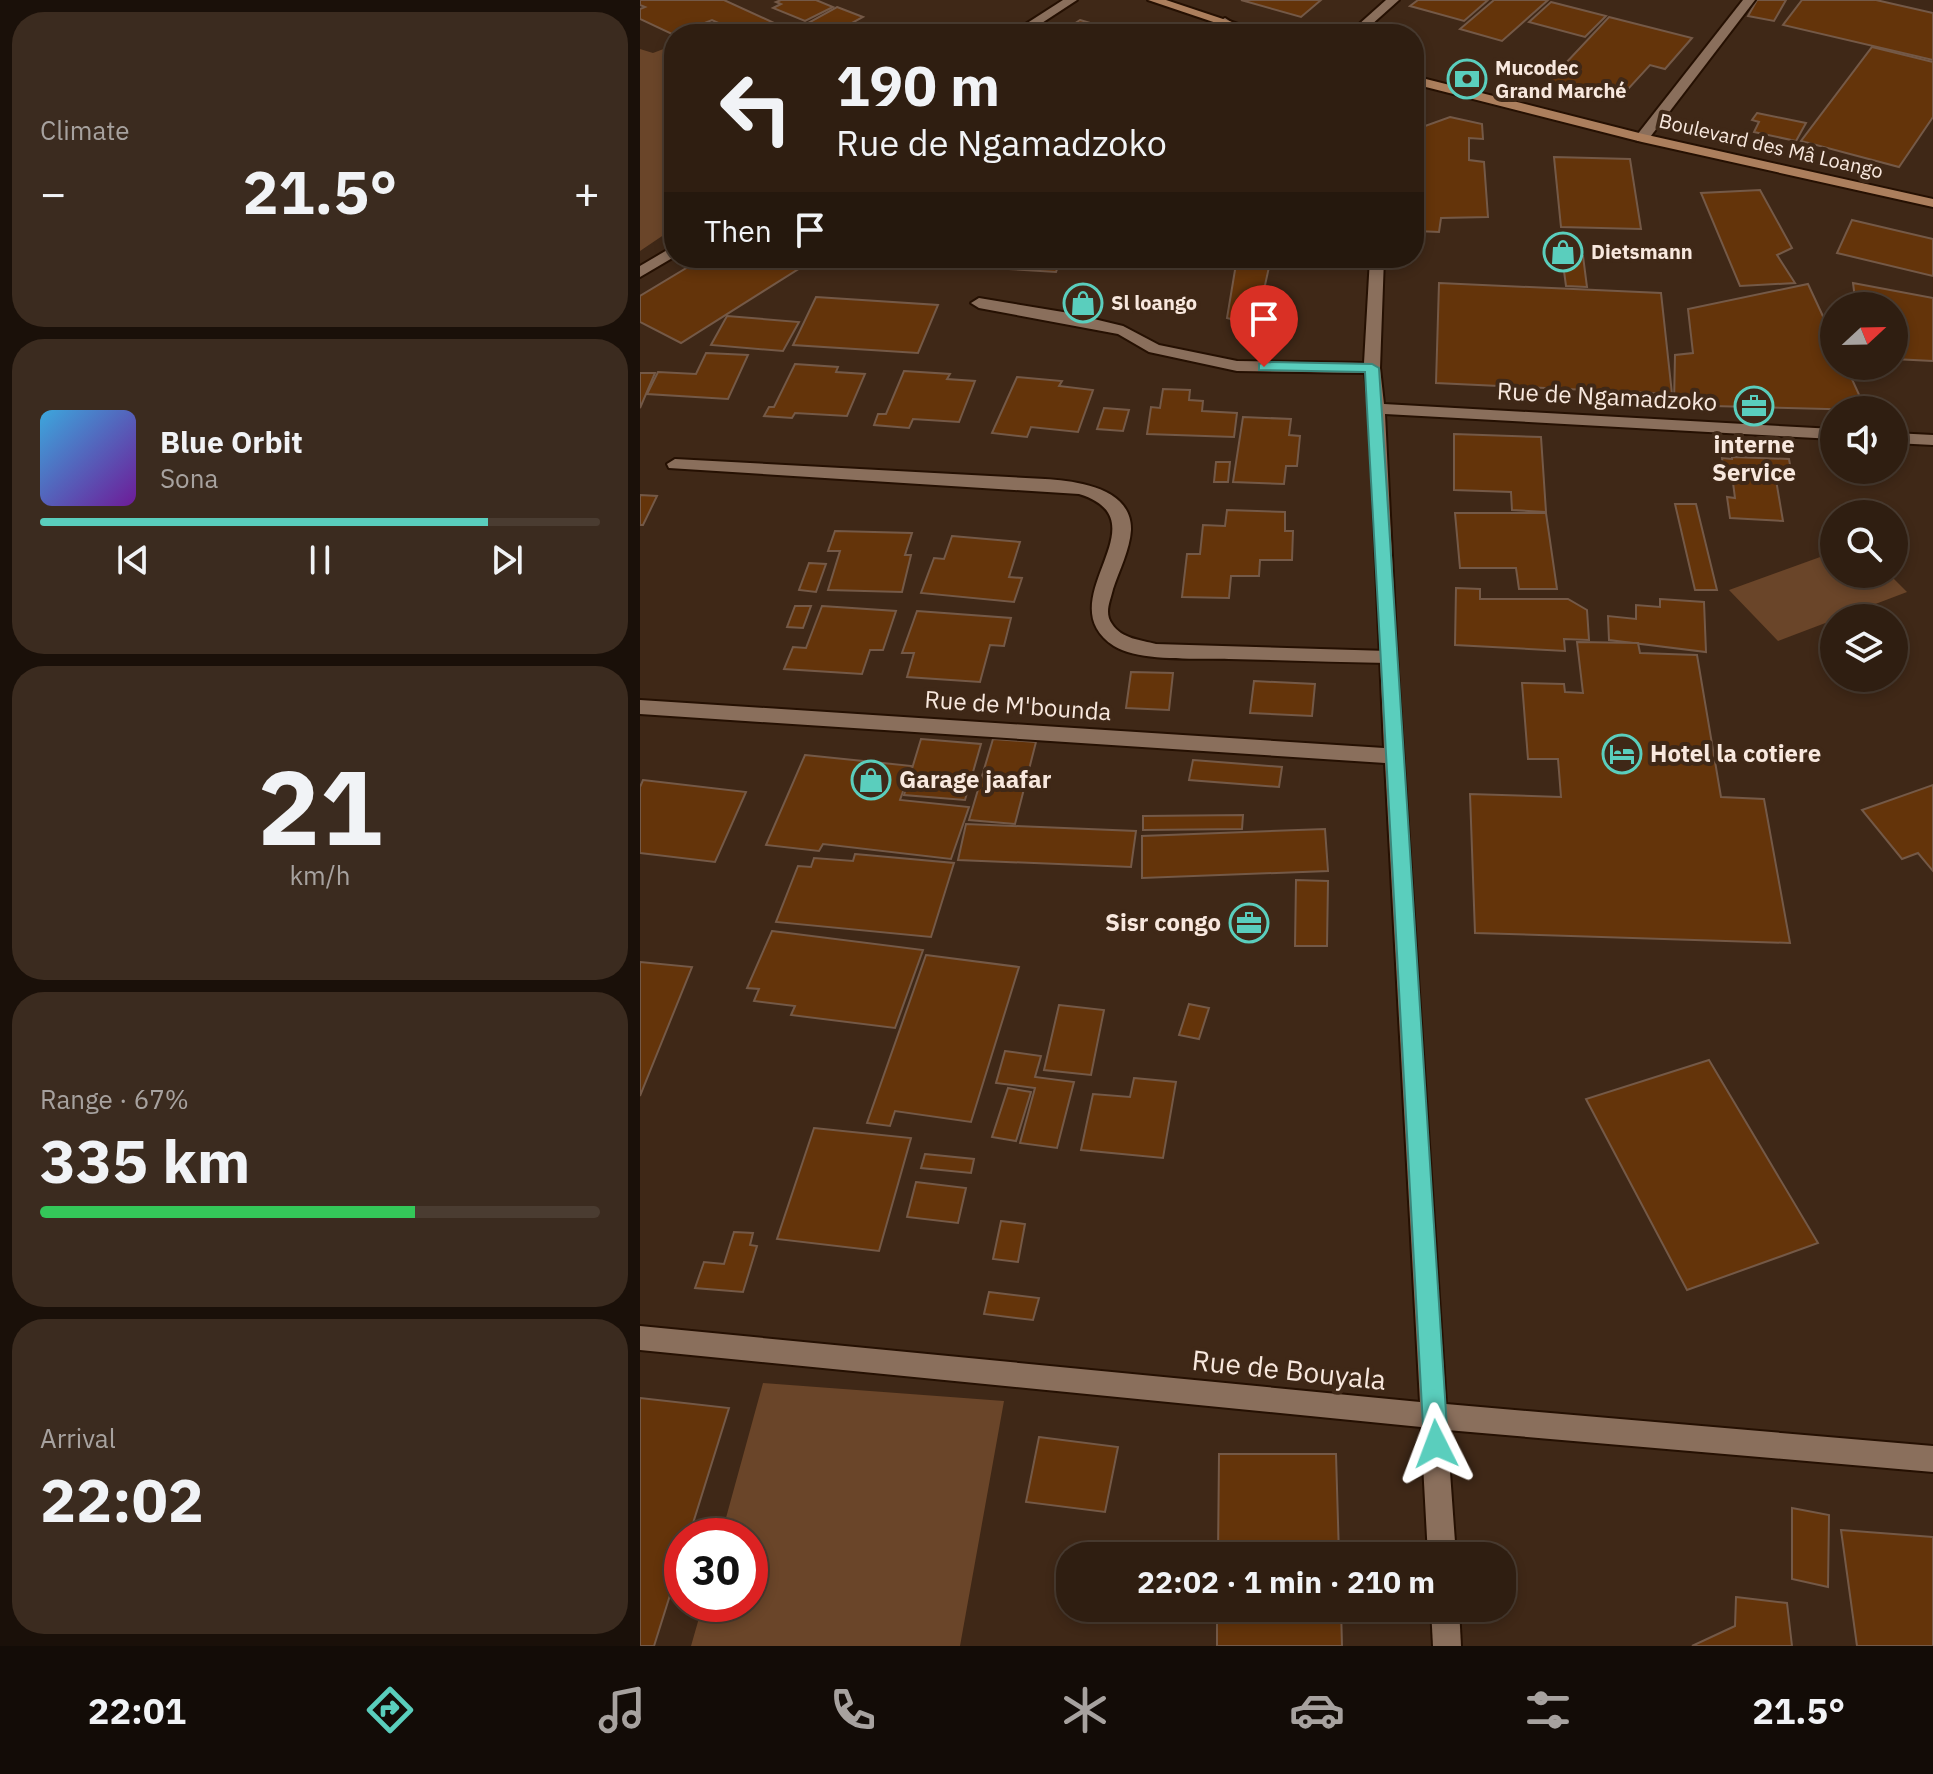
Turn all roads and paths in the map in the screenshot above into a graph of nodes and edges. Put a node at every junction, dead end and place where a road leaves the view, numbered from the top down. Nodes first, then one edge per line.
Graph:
1 (1071, 0) edge
2 (1154, 0) edge
3 (1393, 0) edge
4 (1749, 0) edge
5 (1225, 22) junction
6 (1032, 24) edge
7 (1221, 24) edge
8 (1231, 24) edge
9 (1365, 24) edge
10 (1424, 83) edge
11 (1642, 138) junction
12 (1931, 199) edge
13 (664, 257) edge
14 (1377, 268) edge
15 (640, 273) edge
16 (979, 303) dead end
17 (1372, 368) junction
18 (1377, 409) junction
19 (1820, 433) edge
20 (1908, 439) edge
21 (1933, 440) edge
22 (675, 464) dead end
23 (1388, 657) junction
24 (640, 707) edge
25 (1393, 756) junction
26 (640, 1338) edge
27 (1434, 1416) junction
28 (1933, 1459) edge
29 (1441, 1542) edge
30 (1446, 1622) edge
31 (1447, 1646) edge

1 - 6 street
2 - 5 street
3 - 9 street
4 - 11 street
5 - 7 street
5 - 8 street
10 - 11 street, Boulevard des Mâ Loango
11 - 12 street, Boulevard des Mâ Loango
13 - 15 street
14 - 17 street
16 - 17 street
17 - 18 street
18 - 19 street, Rue de Ngamadzoko
18 - 23 street
20 - 21 street
22 - 23 street
23 - 25 street
24 - 25 street, Rue de M'bounda
25 - 27 street
26 - 27 street, Rue de Bouyala
27 - 28 street, Rue de Bouyala
27 - 29 street
30 - 31 street

